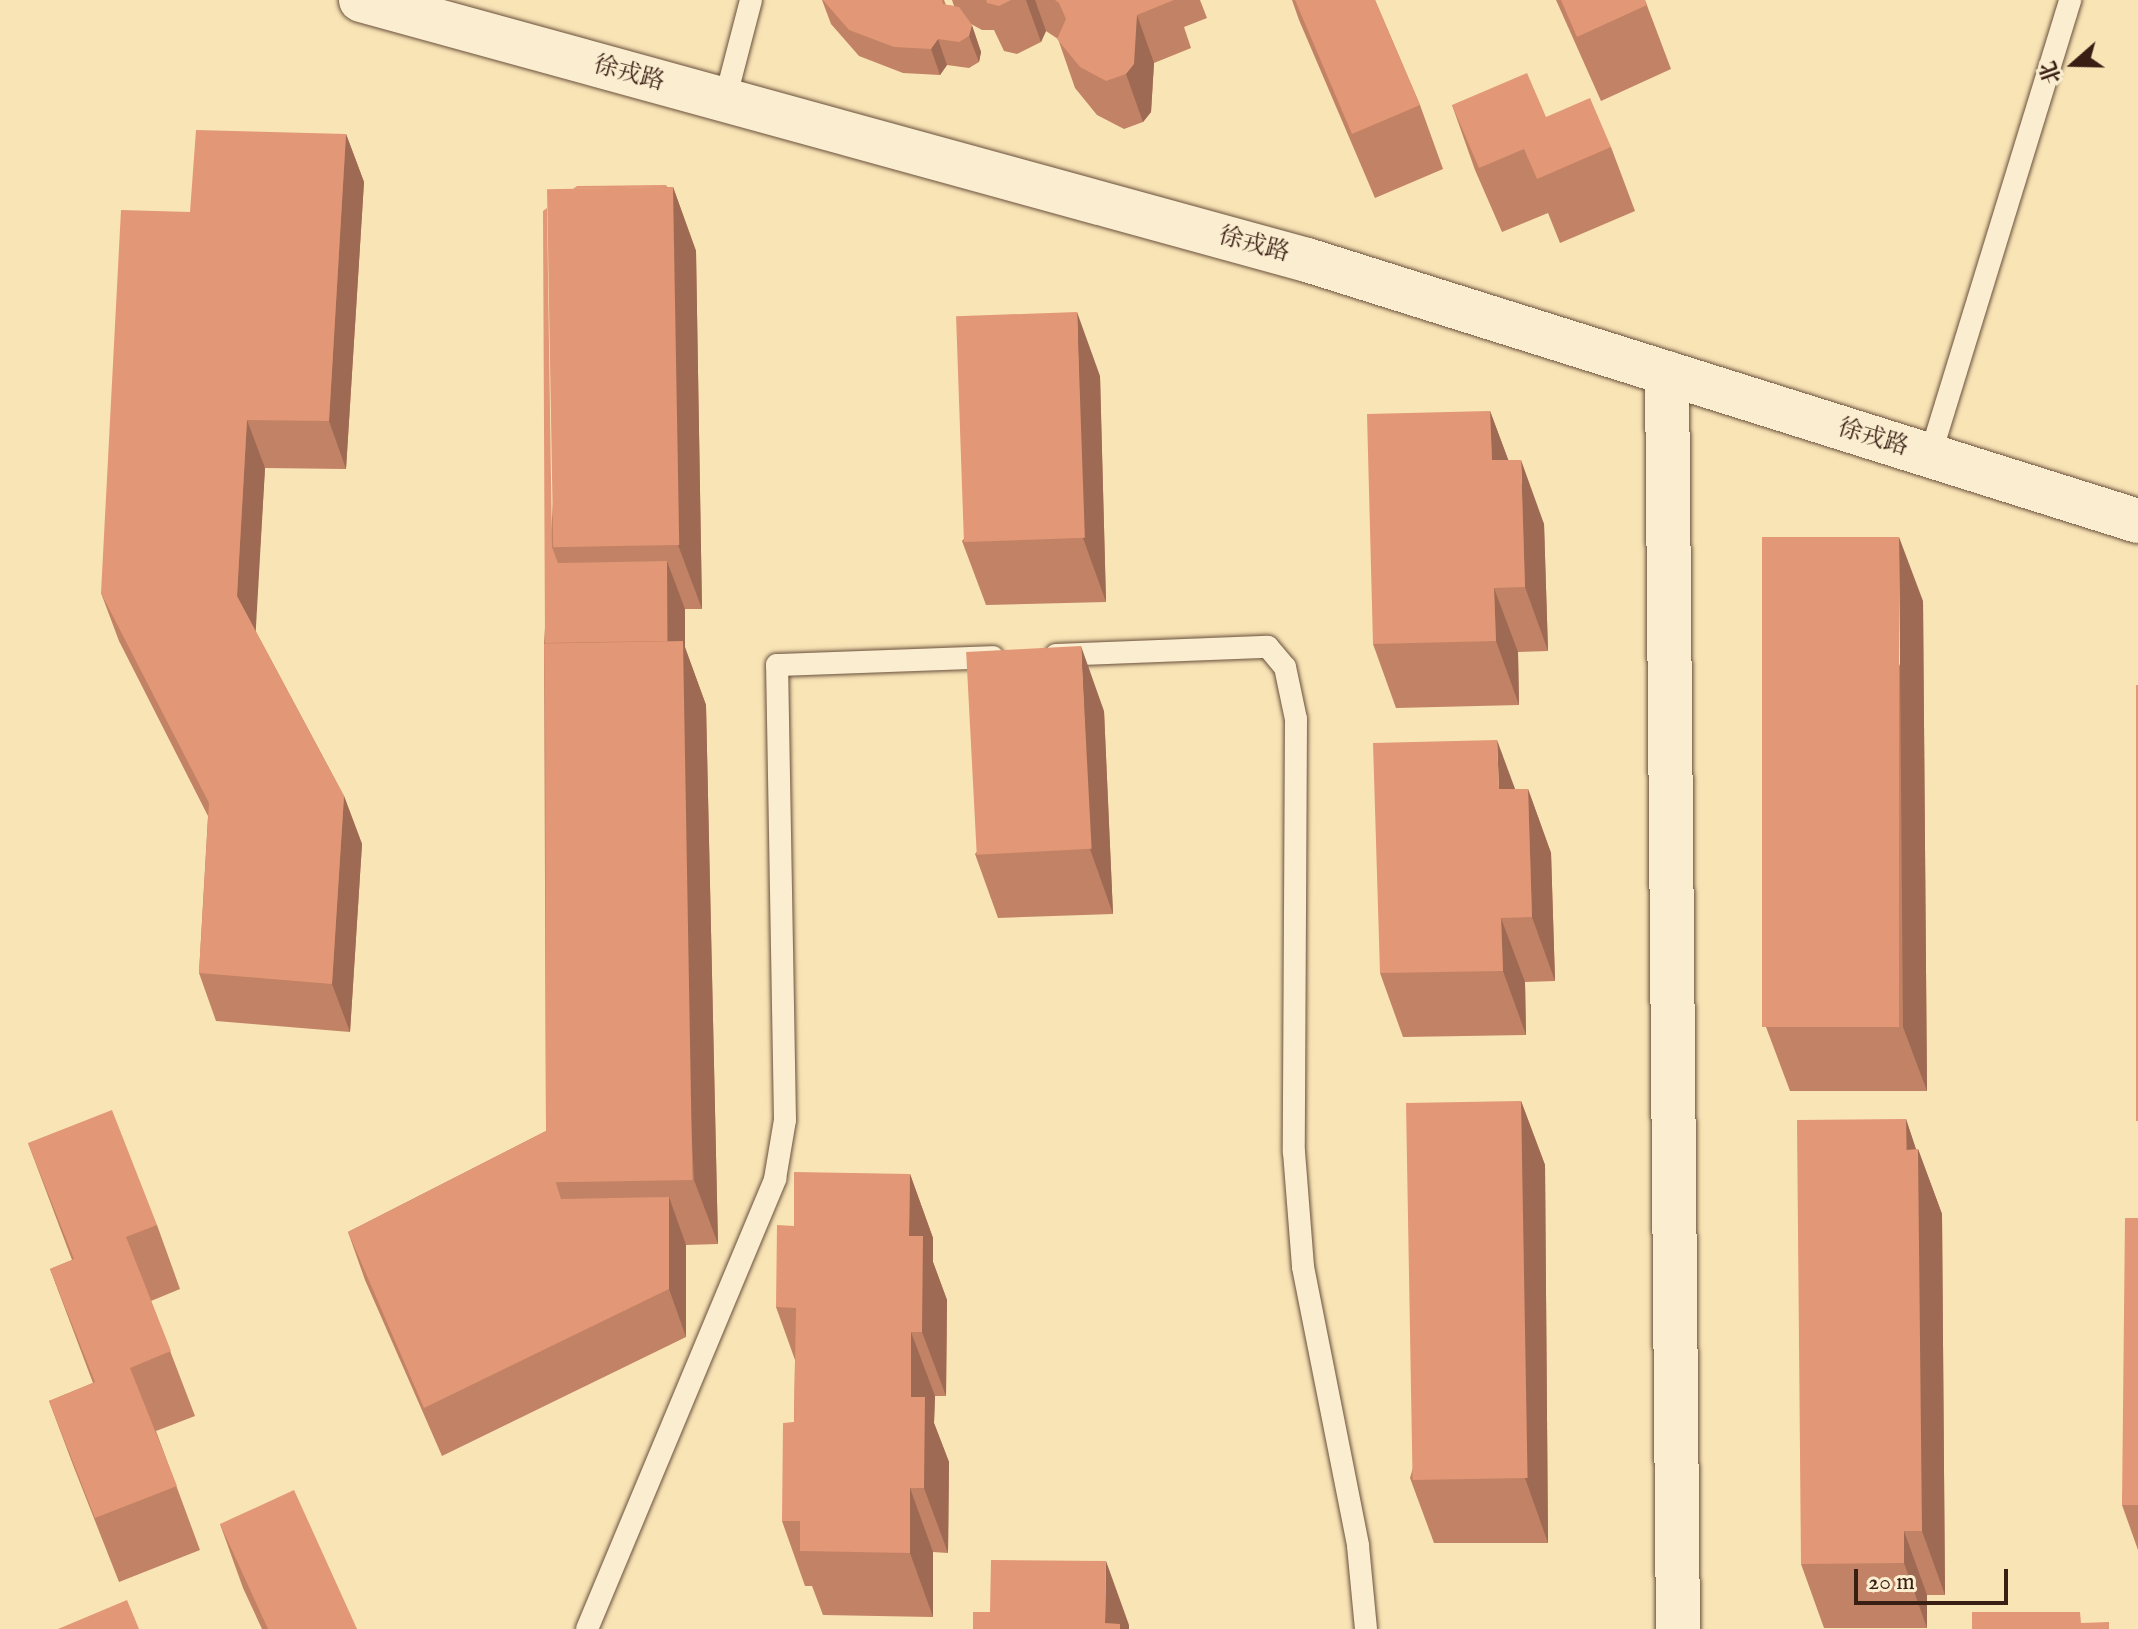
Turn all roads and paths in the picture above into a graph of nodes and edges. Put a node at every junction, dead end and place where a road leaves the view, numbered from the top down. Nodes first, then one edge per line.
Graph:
1 (361, 0) edge
2 (2070, 0) edge
3 (752, 1) edge
4 (725, 100) junction
5 (1667, 373) junction
6 (1930, 456) junction
7 (2138, 521) edge
8 (587, 1629) edge
9 (1366, 1629) edge
10 (1678, 1629) edge

1 - 4 street, 徐戎路
2 - 6 lane
3 - 4 lane
4 - 5 street, 徐戎路
5 - 6 street, 徐戎路
5 - 10 street
6 - 7 street, 徐戎路
8 - 9 lane

